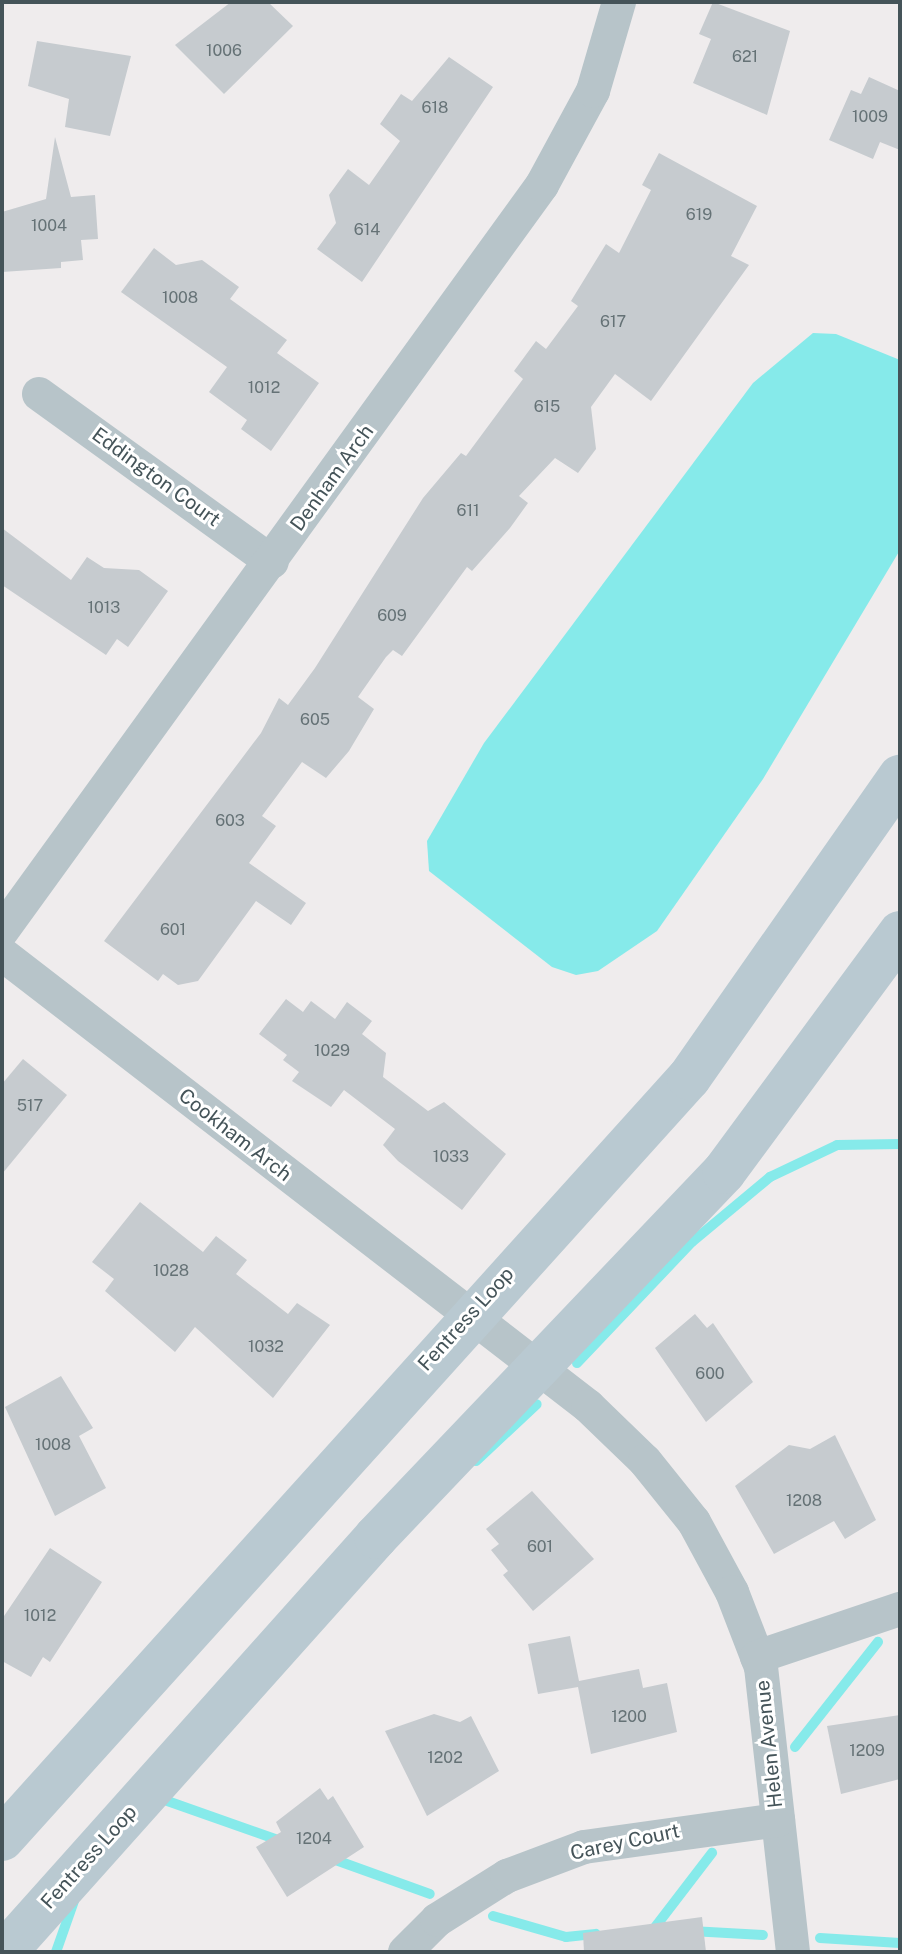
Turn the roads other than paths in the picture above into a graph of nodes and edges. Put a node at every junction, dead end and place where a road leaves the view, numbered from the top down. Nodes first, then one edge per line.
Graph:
1 (619, 2) edge
2 (39, 394) dead end
3 (272, 562) junction
4 (900, 777) edge
5 (2, 931) edge
6 (900, 933) edge
7 (2, 954) edge
8 (468, 1316) junction
9 (536, 1367) junction
10 (900, 1609) edge
11 (757, 1657) junction
12 (778, 1820) junction
13 (2, 1839) edge
14 (5, 1952) edge
15 (405, 1952) edge
16 (793, 1952) edge

1 - 3 street, Denham Arch
2 - 3 street, Eddington Court
3 - 5 street, Denham Arch
4 - 8 street, Fentress Loop
6 - 9 street, Fentress Loop
7 - 8 street, Cookham Arch
8 - 9 street, Helen Avenue
8 - 13 street, Fentress Loop
9 - 11 street, Helen Avenue
9 - 14 street, Fentress Loop
10 - 11 street
11 - 12 street, Helen Avenue
12 - 15 street, Carey Court
12 - 16 street, Helen Avenue

